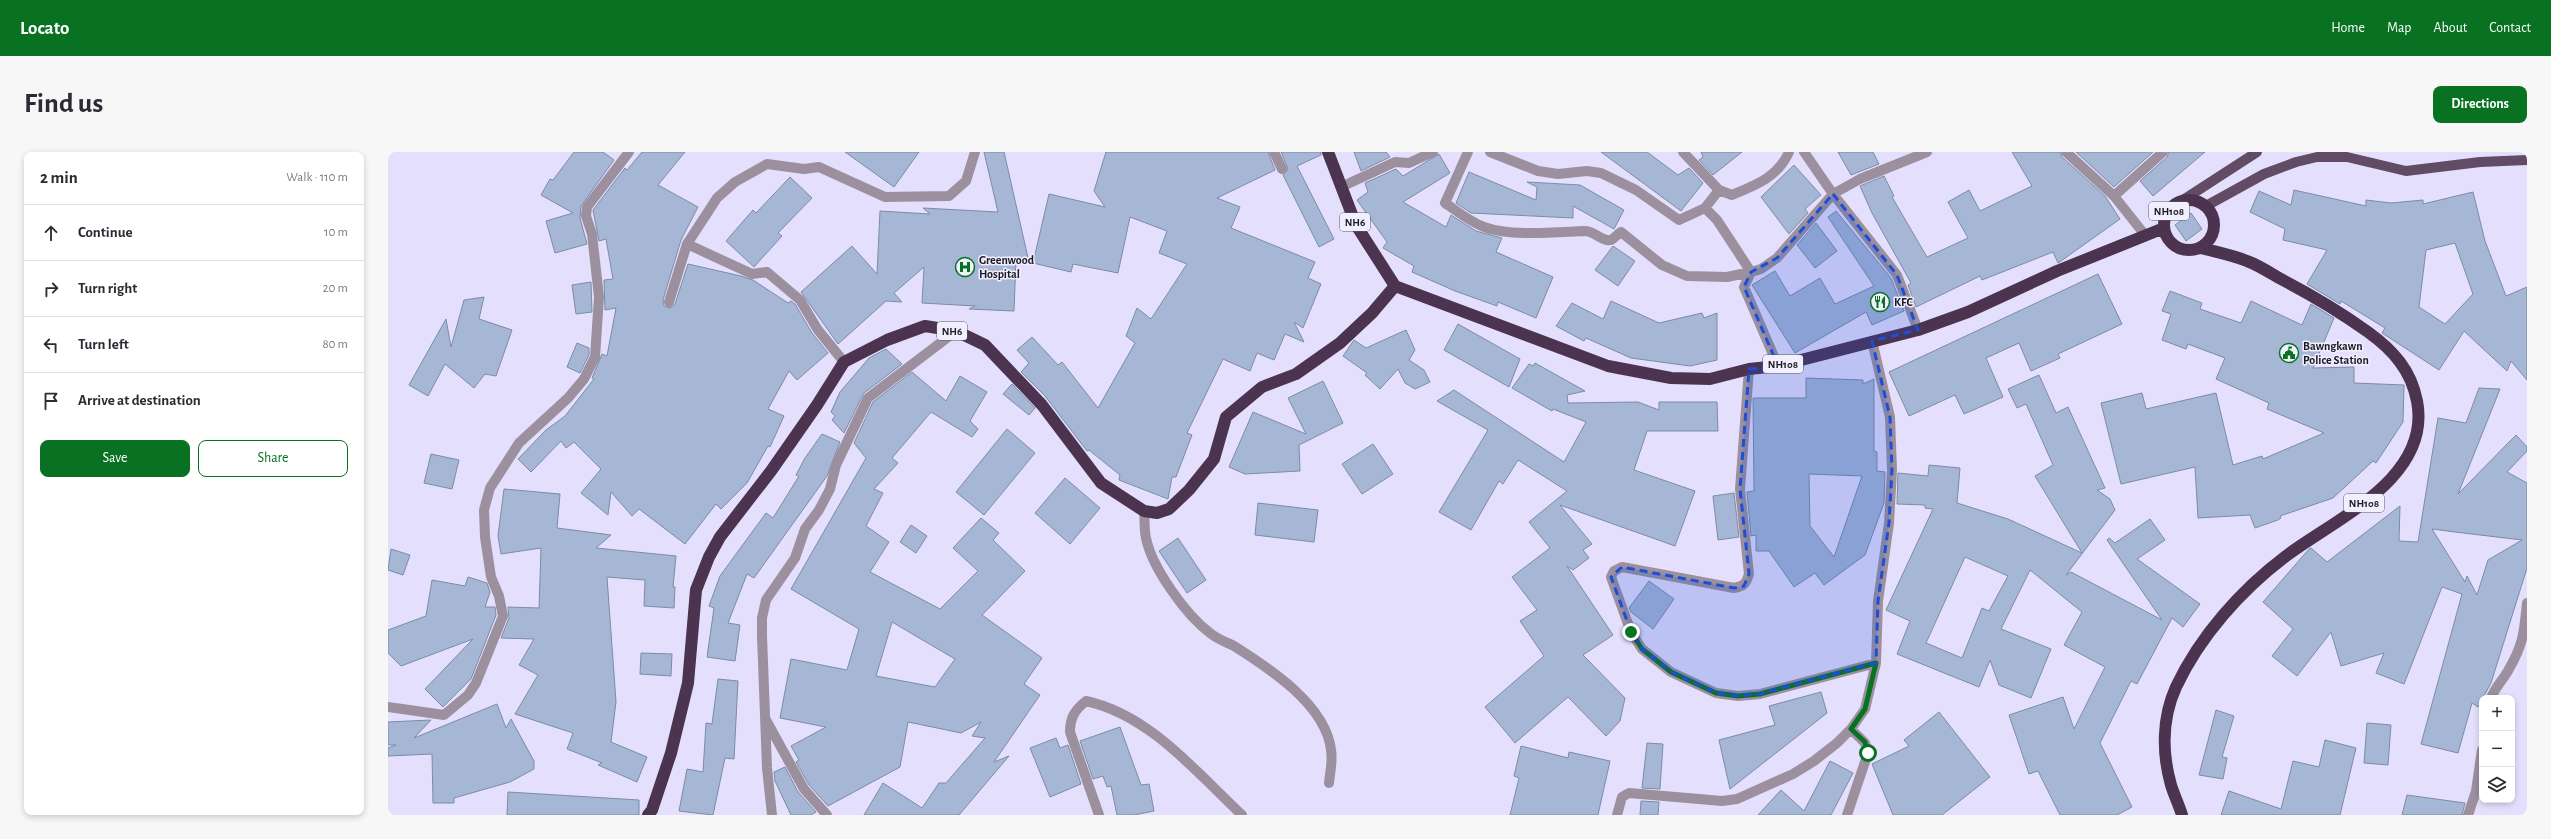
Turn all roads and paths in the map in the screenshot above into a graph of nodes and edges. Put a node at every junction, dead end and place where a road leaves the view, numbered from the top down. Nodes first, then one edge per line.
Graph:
1 (629, 152) edge
2 (975, 152) edge
3 (1274, 152) edge
4 (1328, 152) edge
5 (1433, 152) edge
6 (1468, 152) edge
7 (1490, 152) edge
8 (1683, 152) edge
9 (1789, 152) edge
10 (1804, 152) edge
11 (1926, 152) edge
12 (2066, 152) edge
13 (2163, 152) edge
14 (2257, 152) edge
15 (2527, 160) edge
16 (1282, 169) dead end
17 (1341, 187) junction
18 (1719, 190) junction
19 (1833, 194) junction
20 (2114, 196) junction
21 (2183, 200) junction
22 (2206, 206) junction
23 (1705, 208) junction
24 (2164, 228) junction
25 (2144, 235) junction
26 (687, 244) junction
27 (2201, 248) junction
28 (1751, 272) junction
29 (1395, 286) junction
30 (669, 302) dead end
31 (1918, 330) junction
32 (956, 331) junction
33 (1872, 341) junction
34 (844, 362) junction
35 (1778, 366) junction
36 (1749, 369) junction
37 (1144, 511) junction
38 (2527, 604) edge
39 (1876, 663) junction
40 (2493, 695) edge
41 (388, 708) edge
42 (765, 718) junction
43 (1851, 729) junction
44 (2480, 767) edge
45 (1329, 783) dead end
46 (648, 815) edge
47 (772, 815) edge
48 (827, 815) edge
49 (1099, 815) edge
50 (1242, 815) edge
51 (1617, 815) edge
52 (1847, 815) edge
53 (2182, 815) edge
54 (2468, 815) edge

1 - 41 street
2 - 26 street
3 - 16 street
4 - 17 highway, NH6
5 - 17 street
6 - 28 street
7 - 23 street
8 - 18 street
9 - 18 street
10 - 19 street
11 - 19 street
12 - 20 street
13 - 20 street
14 - 21 main road
15 - 22 main road
17 - 29 highway, NH6
18 - 23 street
19 - 28 street
19 - 31 street
20 - 25 street
21 - 22 highway, NH108
21 - 24 highway, NH108
22 - 27 highway, NH108
23 - 28 street
24 - 25 highway, NH108
24 - 27 highway, NH108
25 - 31 highway, NH108
26 - 30 street
26 - 34 street
27 - 53 highway, NH108
28 - 35 street
29 - 36 highway, NH108
29 - 37 highway
31 - 33 highway, NH108
32 - 34 highway, NH6
32 - 37 highway, NH6
32 - 42 street
33 - 35 highway, NH108
33 - 39 street
34 - 46 highway
35 - 36 highway, NH108
36 - 39 street
37 - 45 street
38 - 40 street
39 - 43 street
42 - 47 street
42 - 48 street
43 - 51 street
43 - 52 street
44 - 54 street
49 - 50 street

